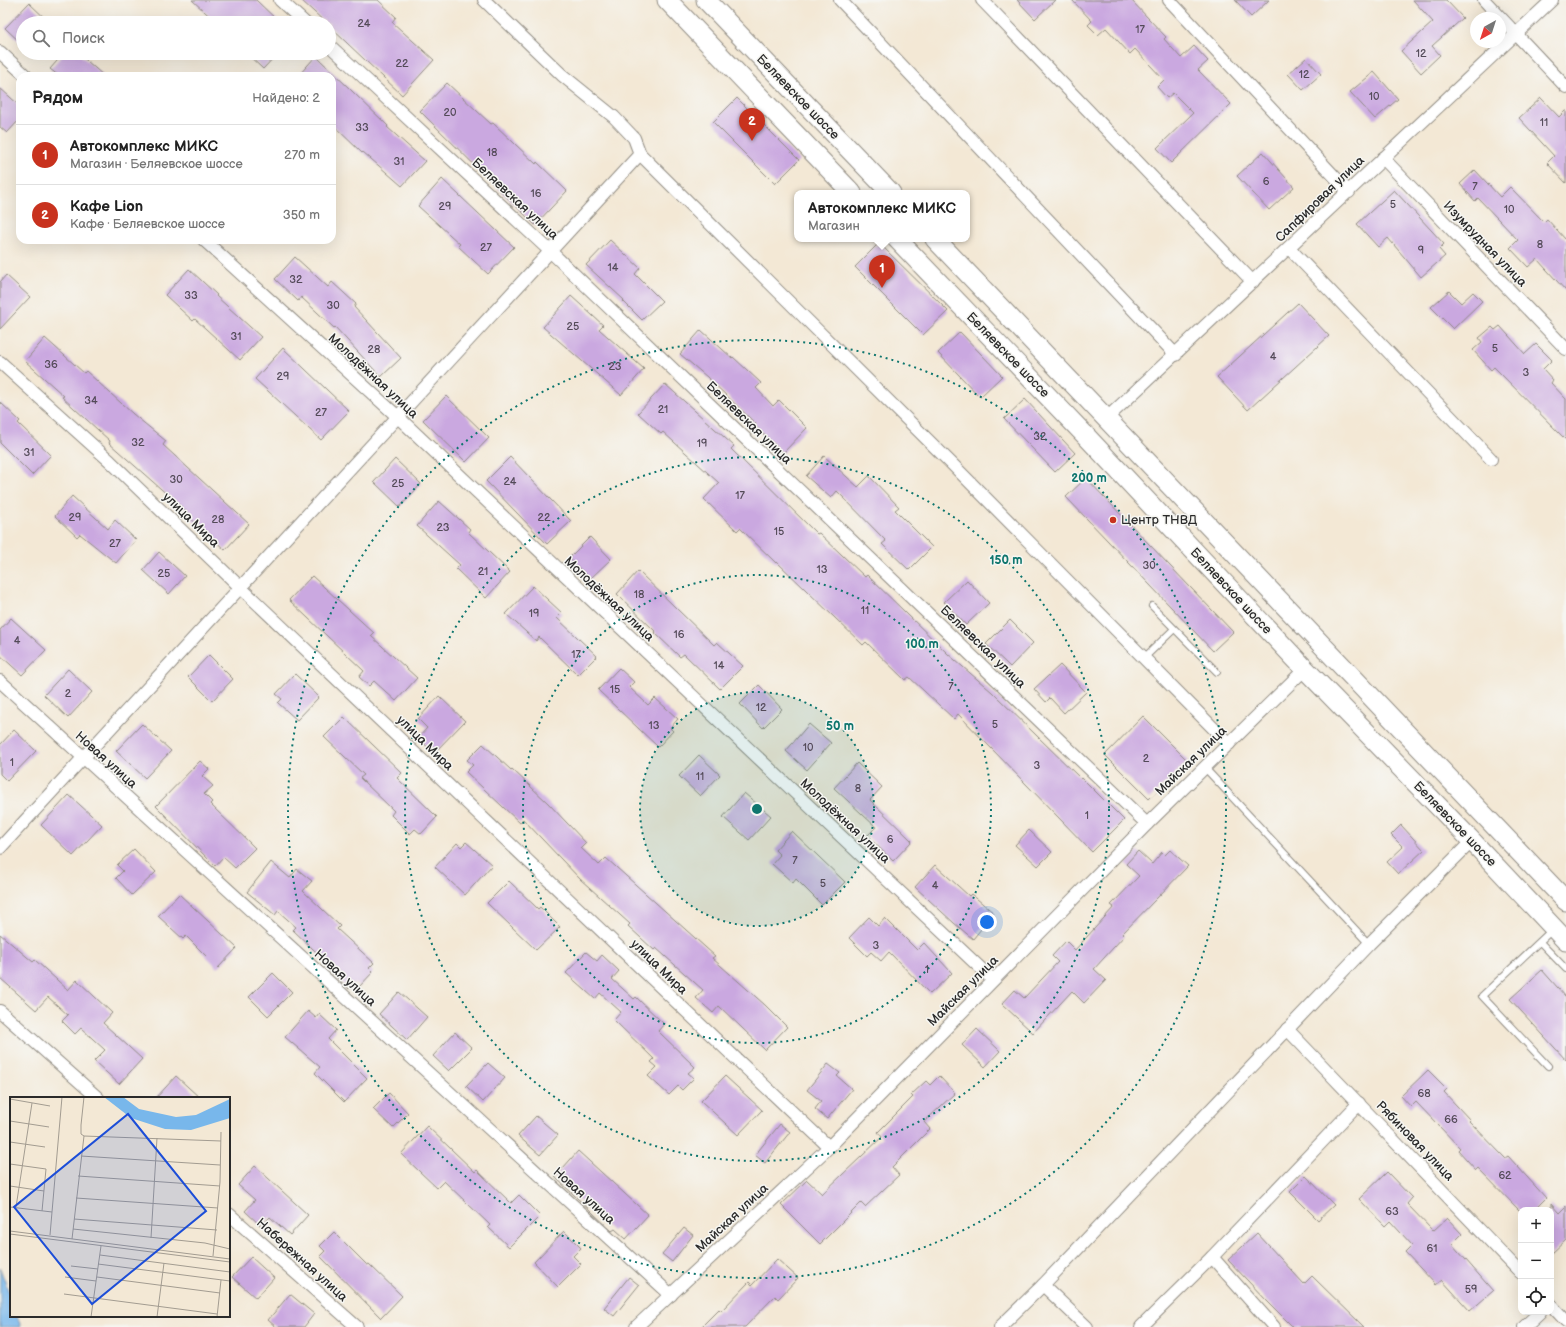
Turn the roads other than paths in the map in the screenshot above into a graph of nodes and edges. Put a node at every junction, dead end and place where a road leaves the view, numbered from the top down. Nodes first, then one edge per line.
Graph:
1 (280, 0) edge
2 (484, 0) edge
3 (668, 0) edge
4 (706, 0) edge
5 (840, 0) edge
6 (982, 0) edge
7 (1169, 0) edge
8 (1484, 0) edge
9 (1552, 0) edge
10 (297, 16) edge
11 (1516, 34) junction
12 (336, 51) edge
13 (0, 52) edge
14 (22, 72) edge
15 (1566, 88) edge
16 (640, 154) junction
17 (1383, 158) junction
18 (849, 190) edge
19 (888, 190) edge
20 (1349, 192) junction
21 (900, 242) edge
22 (938, 242) edge
23 (208, 244) edge
24 (1289, 248) junction
25 (550, 250) junction
26 (1253, 282) junction
27 (1566, 349) edge
28 (1176, 355) junction
29 (0, 362) edge
30 (398, 417) junction
31 (1107, 418) junction
32 (1491, 459) dead end
33 (240, 587) junction
34 (1152, 606) dead end
35 (1174, 628) junction
36 (1326, 649) junction
37 (1144, 658) junction
38 (1305, 669) junction
39 (1217, 672) dead end
40 (0, 682) edge
41 (1229, 744) junction
42 (82, 757) junction
43 (1204, 767) junction
44 (1147, 824) junction
45 (1472, 840) junction
46 (0, 848) edge
47 (1566, 901) edge
48 (1560, 935) edge
49 (1540, 942) junction
50 (1369, 944) junction
51 (1566, 969) edge
52 (993, 980) junction
53 (0, 1011) edge
54 (1287, 1029) junction
55 (1548, 1066) dead end
56 (97, 1097) edge
57 (1359, 1103) junction
58 (829, 1147) junction
59 (230, 1215) edge
60 (1212, 1257) junction
61 (1518, 1270) edge
62 (1043, 1285) junction
63 (671, 1295) junction
64 (1554, 1308) edge
65 (1537, 1315) edge
66 (1566, 1321) edge
67 (357, 1327) edge
68 (636, 1327) edge
69 (1000, 1327) edge
70 (1087, 1327) edge
71 (1141, 1327) edge
72 (1274, 1327) edge
73 (1524, 1327) edge

1 - 10 street
2 - 16 street
3 - 18 main road, Беляевское шоссе
4 - 19 main road, Беляевское шоссе
5 - 28 street
6 - 26 street
7 - 20 street
8 - 11 street
9 - 11 street, Сапфировая улица
11 - 15 street
11 - 17 street, Сапфировая улица
12 - 25 street, Беляевская улица
13 - 14 street
16 - 25 street
16 - 37 street
17 - 20 street, Сапфировая улица
17 - 27 street, Изумрудная улица
20 - 24 street, Сапфировая улица
21 - 38 main road, Беляевское шоссе
22 - 31 main road, Беляевское шоссе
23 - 30 street, Молодёжная улица
24 - 26 street, Сапфировая улица
24 - 32 street
25 - 30 street
25 - 44 street, Беляевская улица
26 - 28 street, Сапфировая улица
28 - 31 street, Сапфировая улица
29 - 33 street, улица Мира
30 - 33 street
30 - 52 street, Молодёжная улица
31 - 36 main road, Беляевское шоссе
33 - 42 street
33 - 58 street, улица Мира
34 - 35 lane
35 - 37 lane
35 - 39 lane
36 - 38 main road
36 - 47 main road, Беляевское шоссе
37 - 41 street
38 - 41 street, Майская улица
38 - 45 main road, Беляевское шоссе
40 - 42 street, Новая улица
41 - 43 street, Майская улица
42 - 46 street
42 - 63 street, Новая улица
43 - 44 street, Майская улица
43 - 50 lane
44 - 52 street, Майская улица
45 - 48 main road, Беляевское шоссе
45 - 50 street
48 - 49 lane
49 - 51 lane
49 - 55 lane
50 - 54 street
52 - 58 street, Майская улица
53 - 56 street
54 - 57 street, Рябиновая улица
54 - 62 street
57 - 60 street
57 - 61 street, Рябиновая улица
58 - 63 street, Майская улица
59 - 67 street, Набережная улица
60 - 71 street
60 - 72 street
62 - 69 street
62 - 70 street
63 - 68 street, Майская улица
64 - 66 street
65 - 73 street

